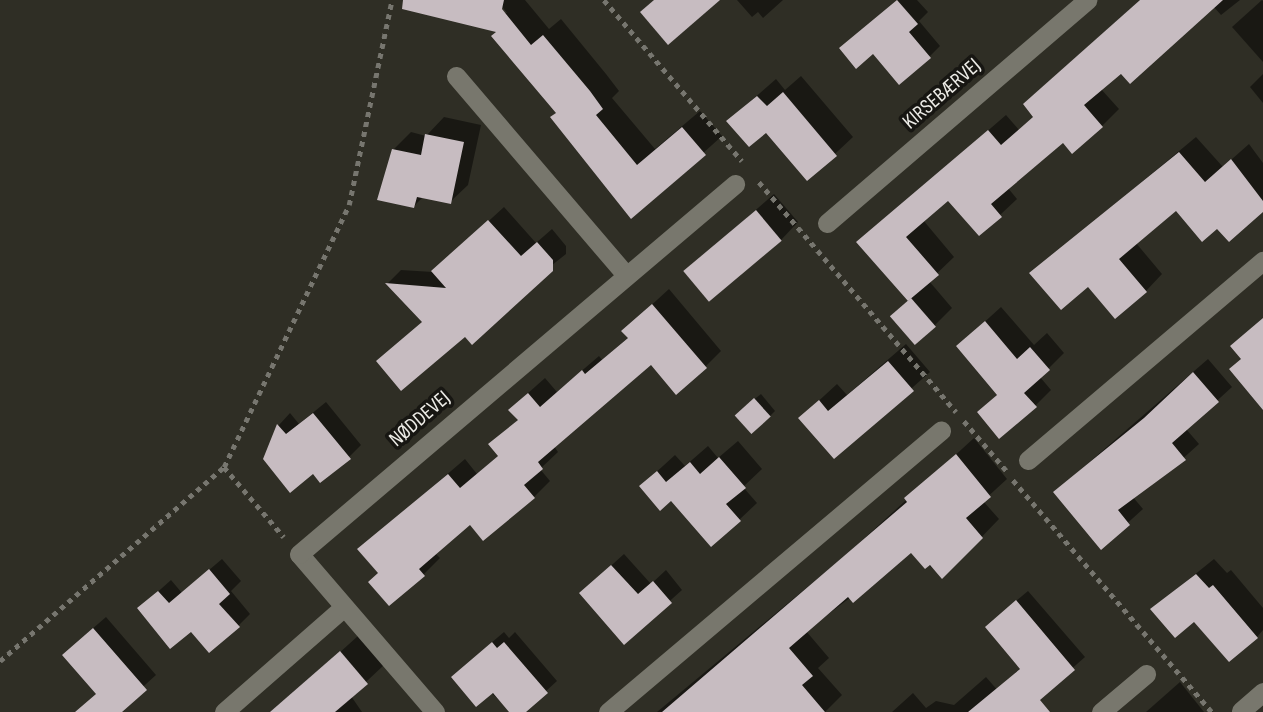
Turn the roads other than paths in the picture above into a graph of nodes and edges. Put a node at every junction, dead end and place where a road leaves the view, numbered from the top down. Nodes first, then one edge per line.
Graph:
1 (1087, 0) edge
2 (456, 76) dead end
3 (734, 184) dead end
4 (827, 223) dead end
5 (1263, 261) edge
6 (625, 273) junction
7 (941, 432) dead end
8 (1028, 460) dead end
9 (344, 607) junction
10 (1146, 674) dead end
11 (1263, 692) edge
12 (1241, 711) edge
13 (224, 712) edge
14 (435, 712) edge
15 (608, 712) edge
16 (1101, 712) edge

1 - 4 street, KIRSEBÆRVEJ
2 - 6 street
3 - 6 street, NØDDEVEJ
5 - 8 street
6 - 9 street, NØDDEVEJ
7 - 15 street
9 - 13 street
9 - 14 street
10 - 16 street
11 - 12 street

